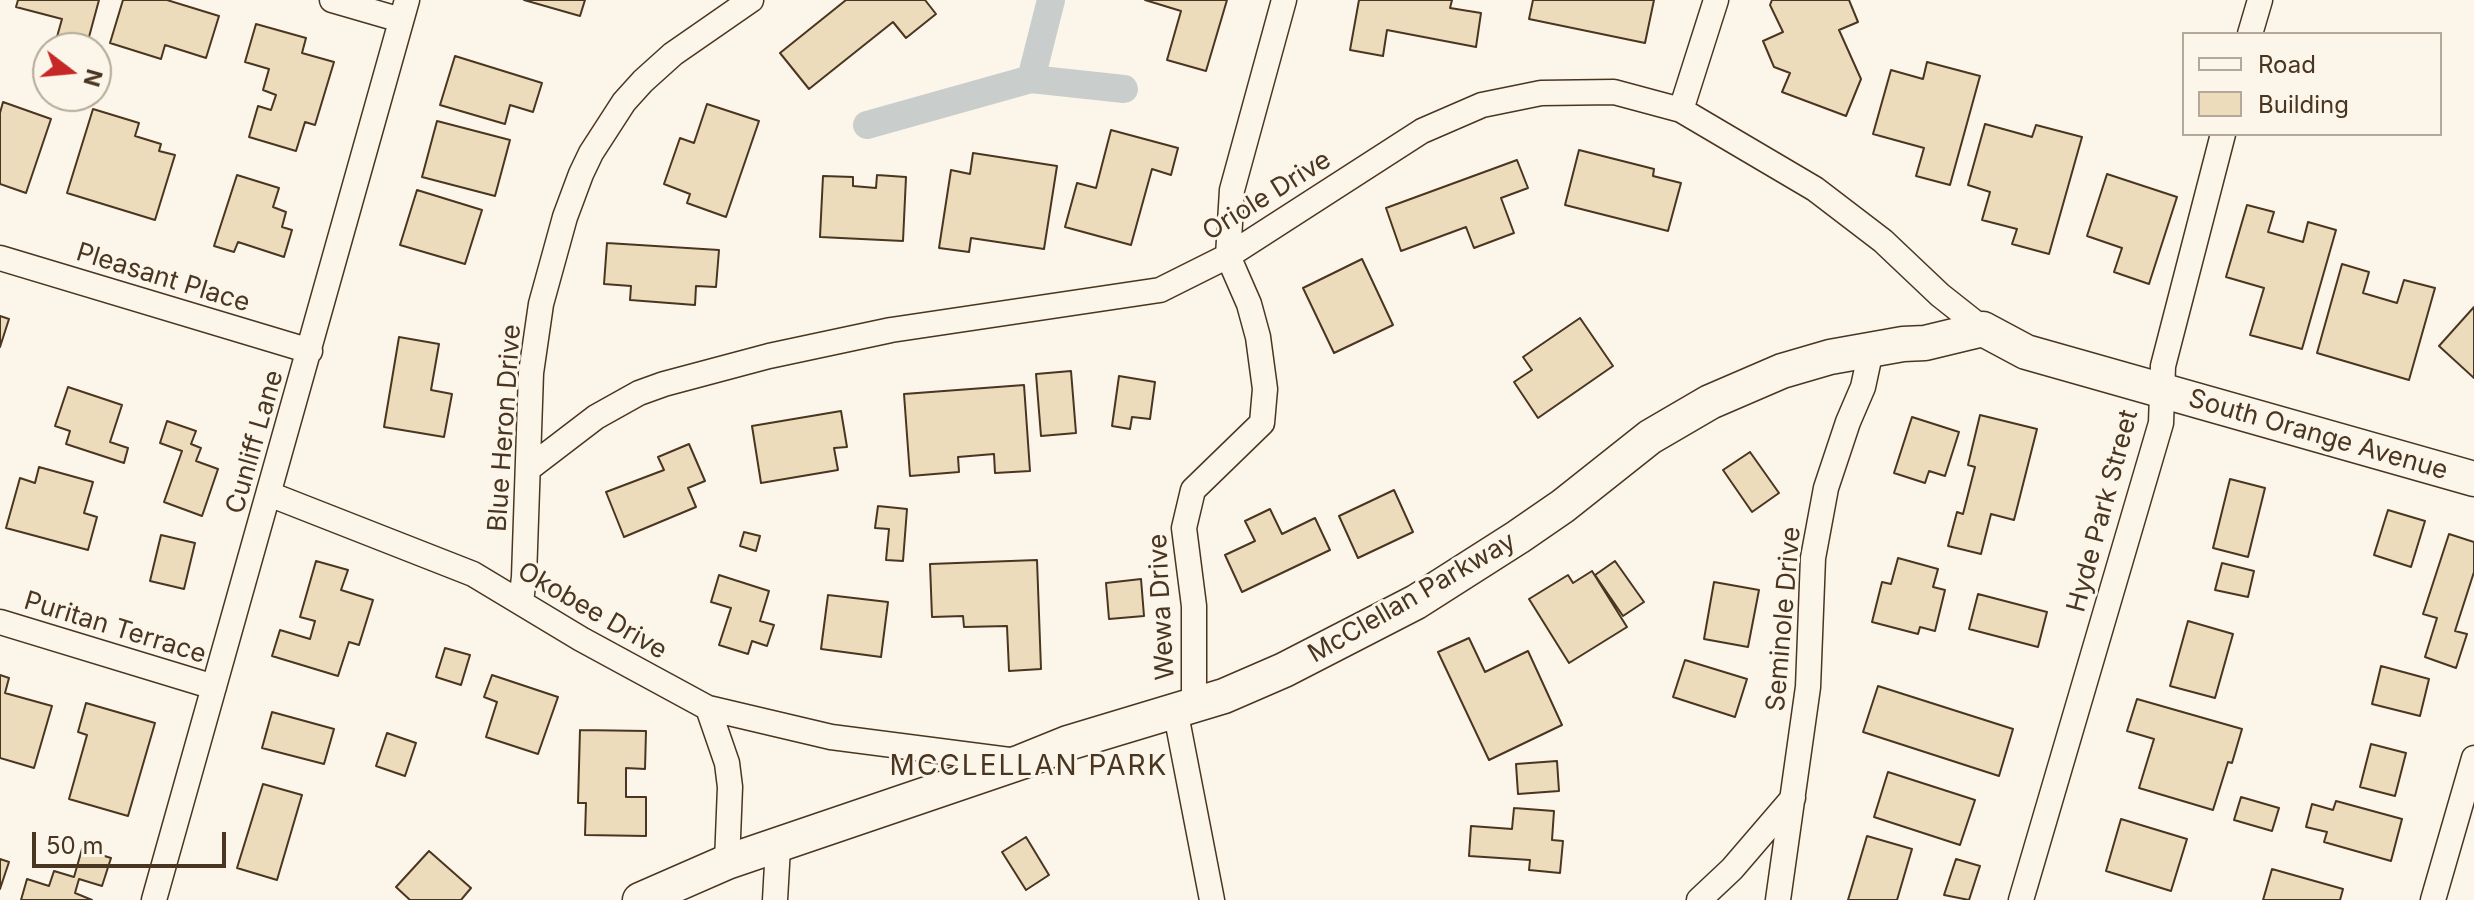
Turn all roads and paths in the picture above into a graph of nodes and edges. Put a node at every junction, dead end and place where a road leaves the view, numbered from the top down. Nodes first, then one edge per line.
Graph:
1 (332, 0) edge
2 (751, 0) edge
3 (1284, 0) edge
4 (1716, 0) edge
5 (2260, 0) edge
6 (404, 10) edge
7 (2251, 32) edge
8 (1681, 110) junction
9 (2222, 136) edge
10 (1228, 256) junction
11 (0, 258) edge
12 (1983, 329) junction
13 (1871, 350) junction
14 (310, 351) junction
15 (2161, 391) junction
16 (528, 469) junction
17 (2474, 479) edge
18 (269, 494) junction
19 (521, 602) junction
20 (0, 622) edge
21 (214, 687) junction
22 (1185, 707) junction
23 (708, 708) junction
24 (2474, 758) edge
25 (1021, 762) junction
26 (1793, 798) junction
27 (778, 847) junction
28 (727, 862) junction
29 (154, 900) edge
30 (640, 900) edge
31 (775, 900) edge
32 (1212, 900) edge
33 (1699, 900) edge
34 (1778, 900) edge
35 (2021, 900) edge
36 (2433, 900) edge

1 - 6 street
2 - 16 street, Blue Heron Drive
3 - 10 street
4 - 8 street
5 - 7 street
6 - 14 street, Cunliff Lane
8 - 10 street, Oriole Drive
8 - 12 street, Oriole Drive
9 - 15 street, Hyde Park Street
10 - 16 street, Oriole Drive
10 - 22 street, Wewa Drive
11 - 14 street, Pleasant Place
12 - 13 street, McClellan Parkway
12 - 15 street
13 - 22 street, McClellan Parkway
13 - 26 street, Seminole Drive
14 - 18 street, Cunliff Lane
15 - 17 street, South Orange Avenue
15 - 35 street, Hyde Park Street
16 - 19 street, Blue Heron Drive
18 - 19 street, Okobee Drive
18 - 21 street, Cunliff Lane
19 - 23 street, Okobee Drive
20 - 21 street, Puritan Terrace
21 - 29 street, Cunliff Lane
22 - 25 street, McClellan Parkway
22 - 32 street, Wewa Drive
23 - 25 street, Okobee Drive
23 - 28 street
24 - 36 street
25 - 27 street, McClellan Parkway
26 - 33 street
26 - 34 street, Seminole Drive
27 - 28 street, McClellan Parkway
27 - 31 street
28 - 30 street, McClellan Parkway

